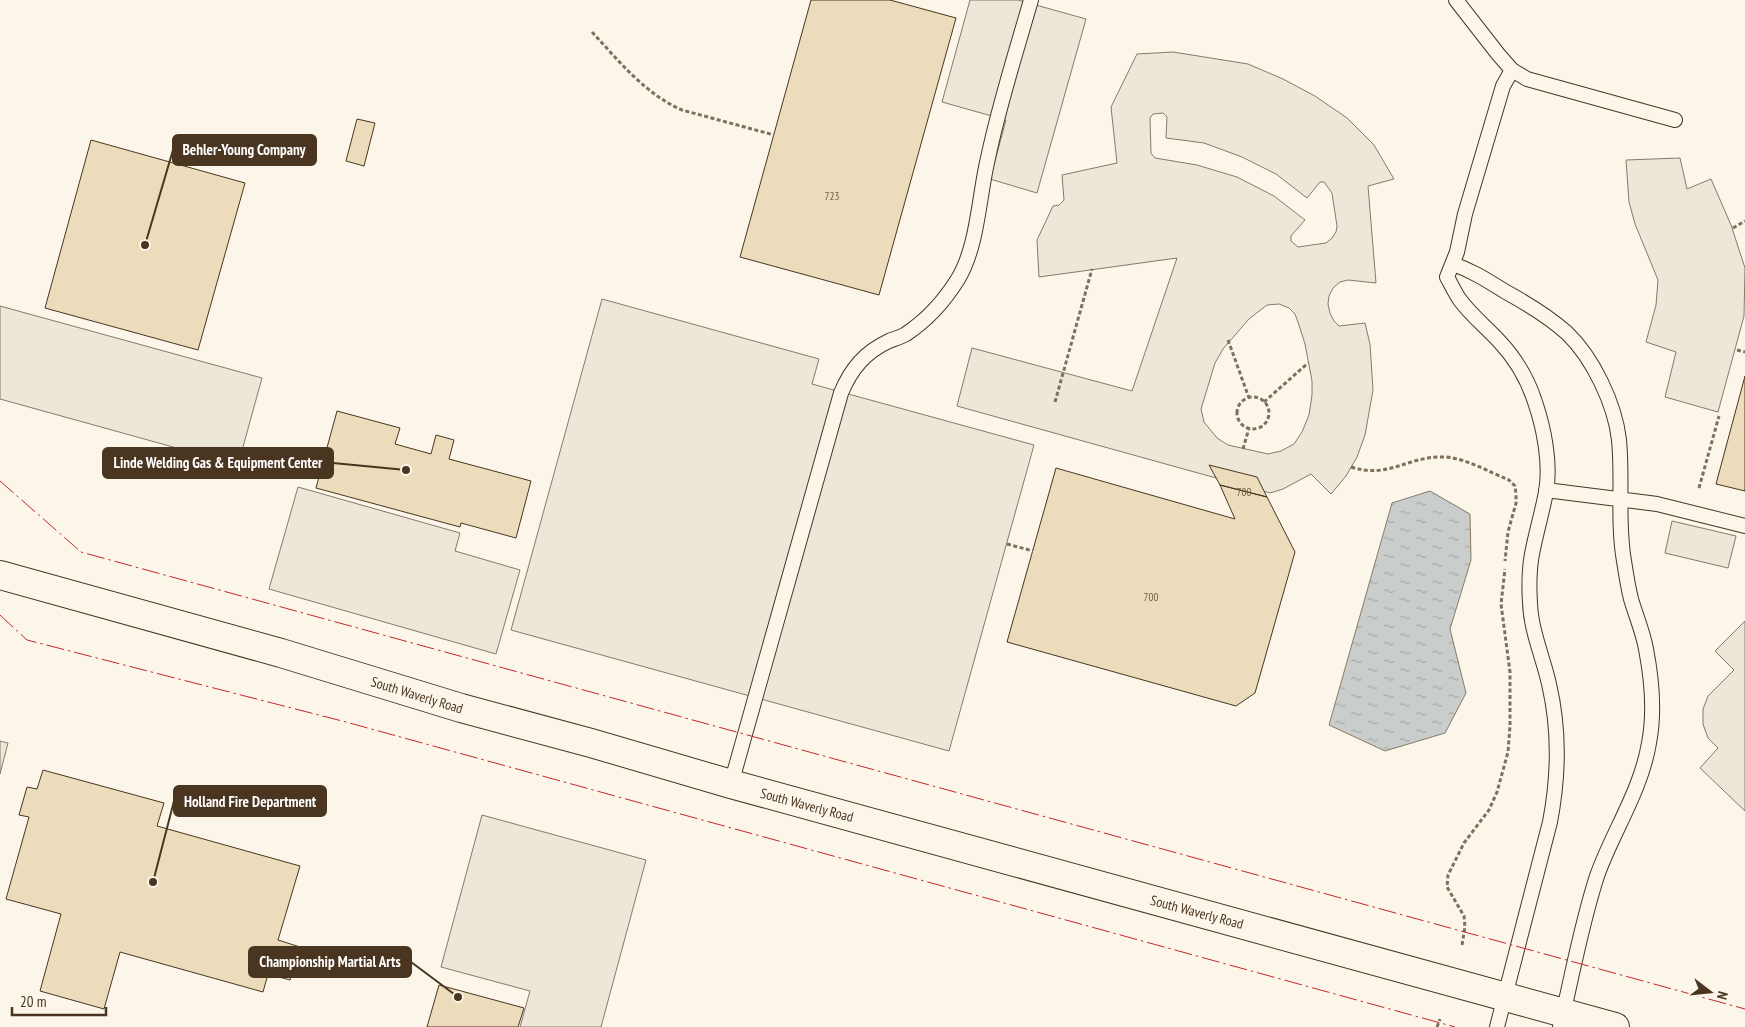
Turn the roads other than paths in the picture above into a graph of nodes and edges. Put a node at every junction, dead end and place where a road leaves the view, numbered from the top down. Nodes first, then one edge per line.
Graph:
1 (1031, 0) edge
2 (1456, 0) edge
3 (1512, 70) junction
4 (1675, 120) dead end
5 (1453, 264) junction
6 (1546, 490) junction
7 (1620, 499) junction
8 (1745, 526) edge
9 (0, 575) edge
10 (731, 784) junction
11 (1505, 996) junction
12 (1562, 1020) edge
13 (1497, 1027) edge
14 (1615, 1027) edge

1 - 10 lane
2 - 3 lane
3 - 4 lane
3 - 5 lane
5 - 6 lane
5 - 7 lane
6 - 7 lane
6 - 11 lane
7 - 8 lane
7 - 12 lane
9 - 10 main road, South Waverly Road
10 - 11 main road, South Waverly Road
11 - 12 main road, South Waverly Road
11 - 13 lane
12 - 14 main road, South Waverly Road

